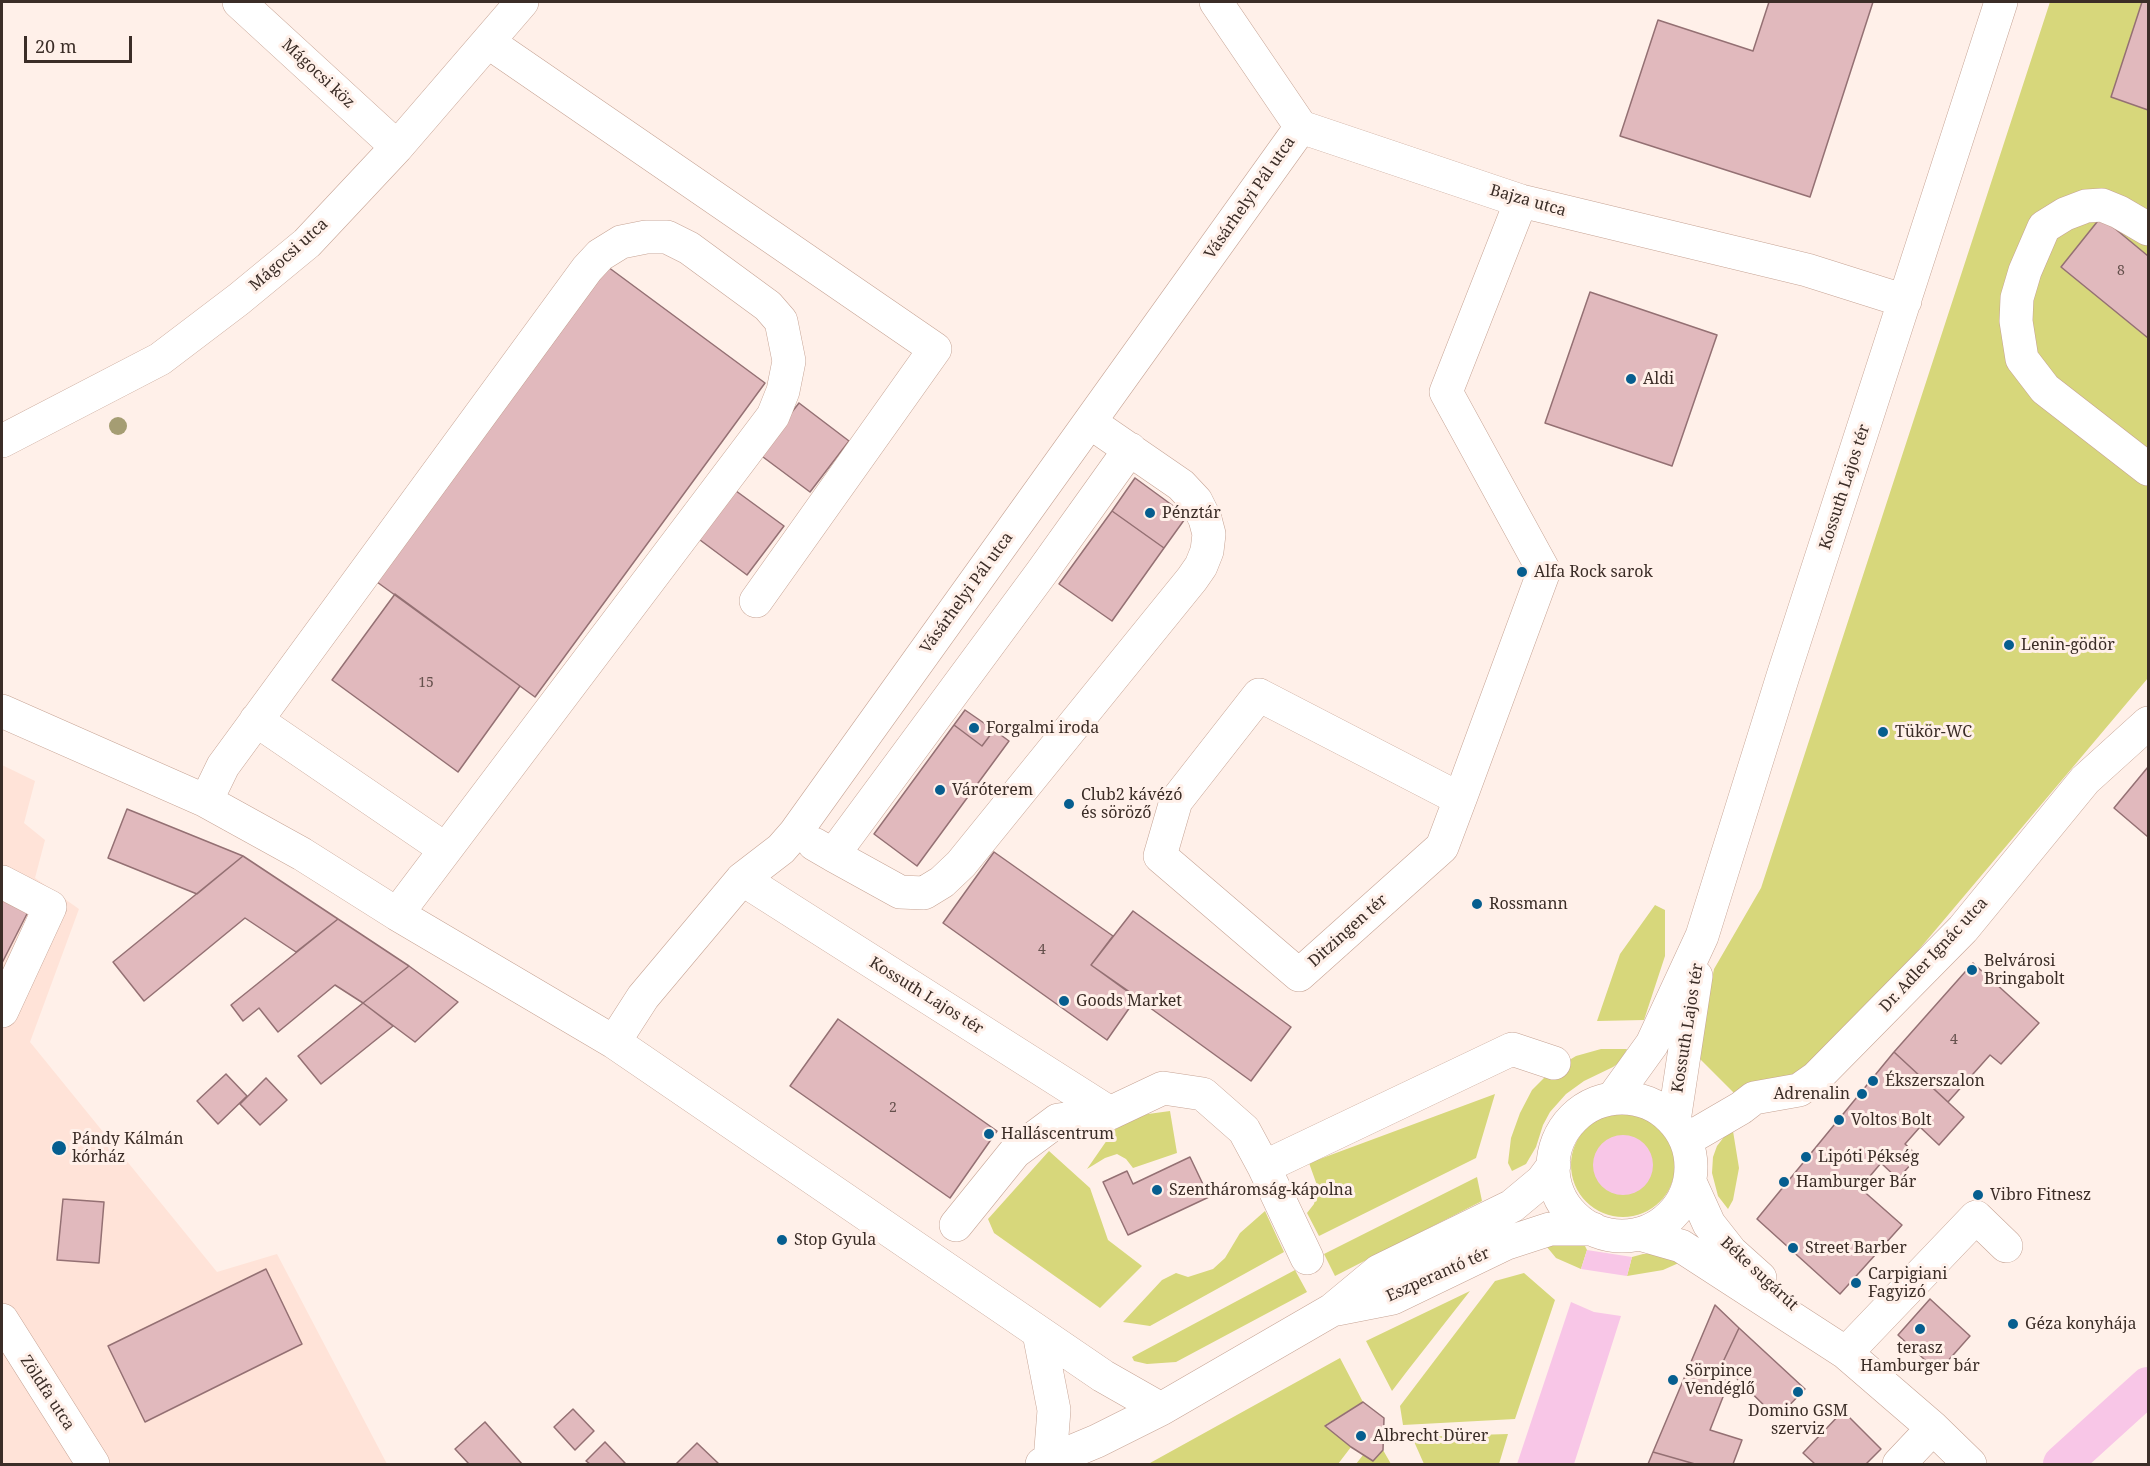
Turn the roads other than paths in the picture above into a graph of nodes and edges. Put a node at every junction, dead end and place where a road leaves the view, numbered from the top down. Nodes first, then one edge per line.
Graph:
1 (239, 2) edge
2 (522, 2) edge
3 (1216, 2) edge
4 (2001, 2) edge
5 (488, 42) junction
6 (1301, 127) junction
7 (397, 147) junction
8 (1521, 201) junction
9 (2148, 229) edge
10 (1905, 301) junction
11 (1091, 423) junction
12 (2, 441) edge
13 (1130, 449) junction
14 (2148, 469) edge
15 (756, 601) dead end
16 (2, 711) edge
17 (256, 720) junction
18 (2148, 723) edge
19 (1460, 799) junction
20 (206, 801) junction
21 (795, 833) junction
22 (445, 849) junction
23 (833, 855) junction
24 (742, 879) junction
25 (2, 882) edge
26 (397, 914) junction
27 (1702, 936) junction
28 (2, 1011) edge
29 (614, 1042) junction
30 (1554, 1063) dead end
31 (1613, 1098) junction
32 (1110, 1113) junction
33 (1680, 1130) junction
34 (1554, 1165) junction
35 (1264, 1167) junction
36 (1690, 1182) junction
37 (956, 1225) dead end
38 (1593, 1229) junction
39 (1639, 1234) junction
40 (2006, 1246) dead end
41 (1307, 1258) dead end
42 (1332, 1310) junction
43 (2, 1320) edge
44 (1039, 1333) junction
45 (1846, 1353) junction
46 (1161, 1409) junction
47 (1933, 1428) junction
48 (1965, 1459) edge
49 (1046, 1463) edge
50 (93, 1464) edge
51 (1899, 1464) edge

1 - 7 street, Mágocsi köz
2 - 5 street, Mágocsi utca
3 - 6 street
4 - 10 street, Kossuth Lajos tér
5 - 7 street, Mágocsi utca
5 - 15 street
6 - 8 street, Bajza utca
6 - 11 street, Vásárhelyi Pál utca
7 - 12 street, Mágocsi utca
8 - 10 street, Bajza utca
8 - 19 street
9 - 14 street
10 - 27 street, Kossuth Lajos tér
11 - 13 street
11 - 21 street, Vásárhelyi Pál utca
13 - 23 street
13 - 23 street
16 - 20 street
17 - 20 street
17 - 22 street
17 - 22 street
18 - 33 street, Dr. Adler Ignác utca
19 - 19 street, Ditzingen tér
20 - 26 street
21 - 23 street
21 - 24 street, Vásárhelyi Pál utca
22 - 26 street
24 - 29 street, Vásárhelyi Pál utca
24 - 32 street, Kossuth Lajos tér
25 - 28 street
26 - 29 street
27 - 31 street, Kossuth Lajos tér
27 - 33 street, Kossuth Lajos tér
29 - 44 street
30 - 35 street
31 - 33 street
31 - 34 street
32 - 35 street
32 - 37 street
33 - 36 street
34 - 38 street
34 - 42 street, Eszperantó tér
35 - 41 street
36 - 39 street
36 - 45 street, Béke sugárút
38 - 39 street
38 - 42 street, Eszperantó tér
39 - 45 street
40 - 45 street
42 - 46 street
43 - 50 street, Zöldfa utca
44 - 46 street
44 - 49 street
45 - 47 street
46 - 49 street
47 - 48 street
47 - 51 street

